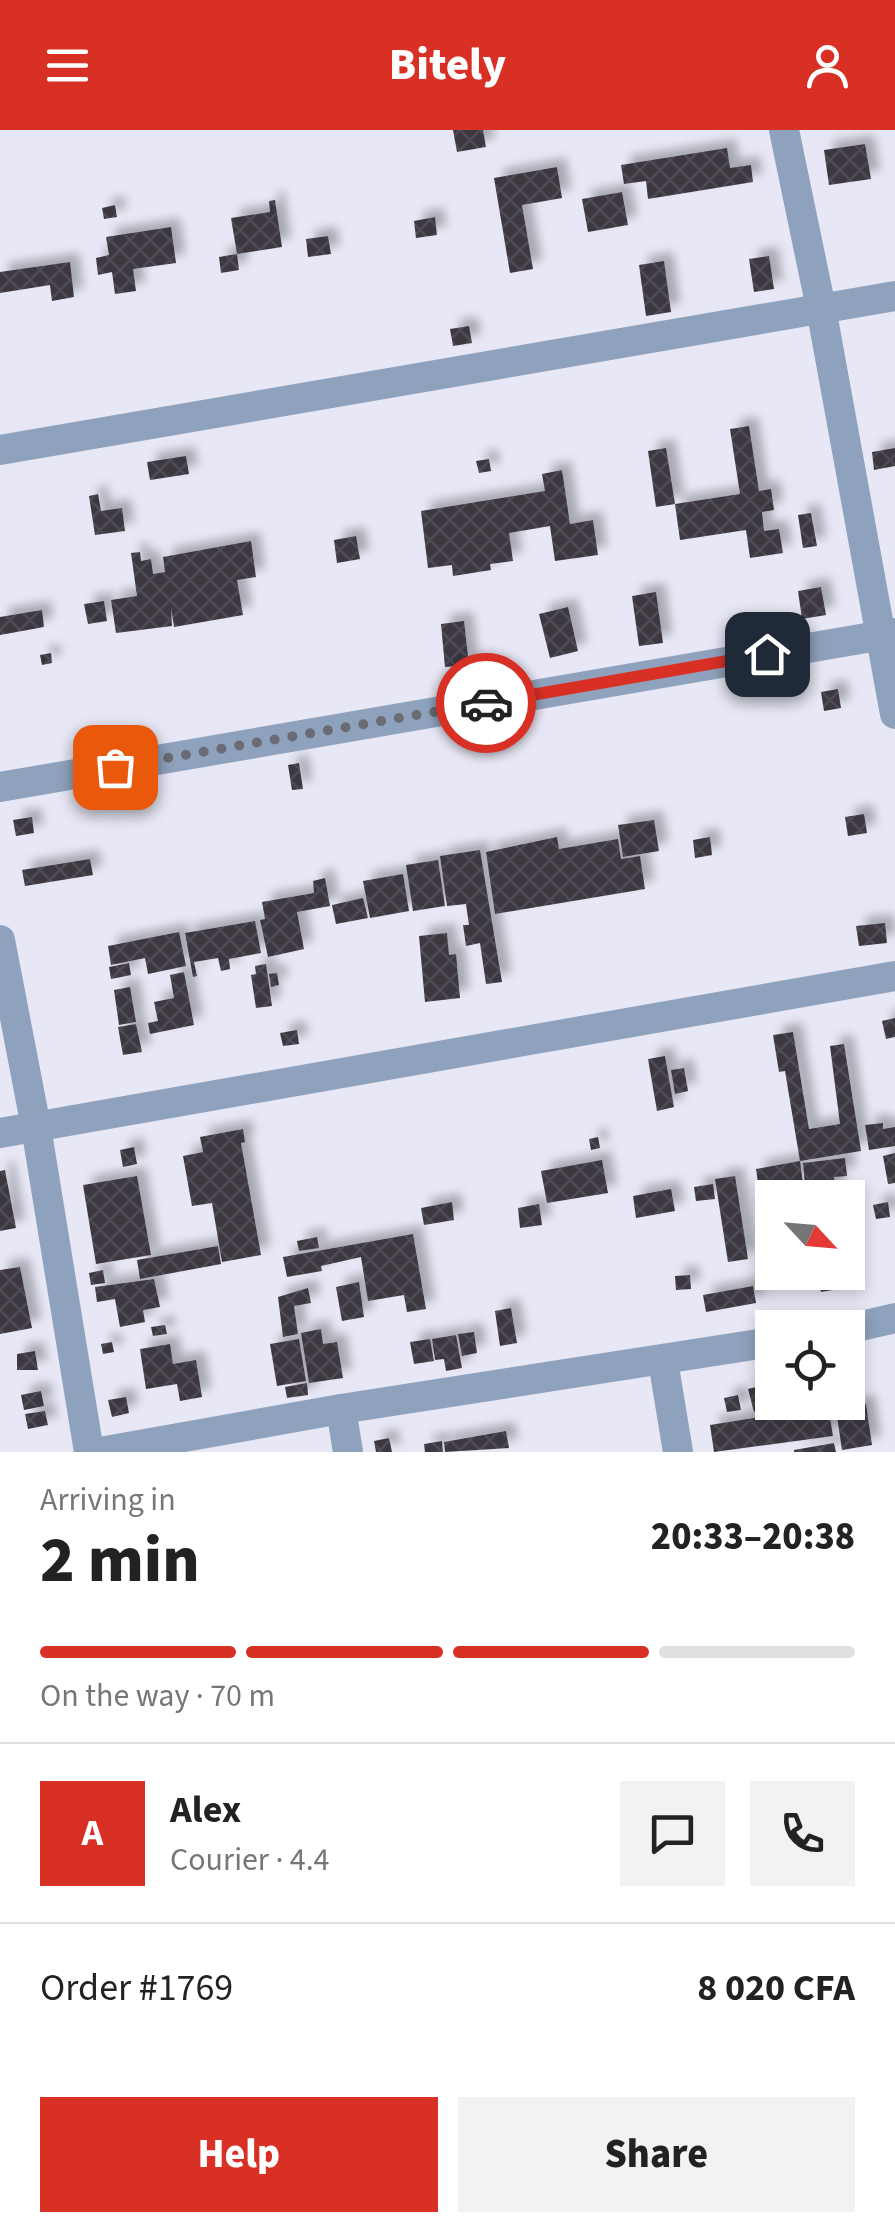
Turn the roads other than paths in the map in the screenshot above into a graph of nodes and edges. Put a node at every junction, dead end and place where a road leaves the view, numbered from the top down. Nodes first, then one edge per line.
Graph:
1 (784, 130) edge
2 (895, 296) edge
3 (821, 308) junction
4 (0, 450) edge
5 (888, 634) edge
6 (895, 714) edge
7 (0, 786) edge
8 (0, 940) edge
9 (895, 976) edge
10 (36, 1127) junction
11 (0, 1133) edge
12 (895, 1318) edge
13 (865, 1325) edge
14 (755, 1345) edge
15 (663, 1361) junction
16 (341, 1409) junction
17 (160, 1447) edge
18 (89, 1452) edge
19 (100, 1452) edge
20 (348, 1452) edge
21 (678, 1452) edge

1 - 3 street
2 - 3 street
3 - 4 street
3 - 5 street
5 - 6 street
5 - 7 street
8 - 10 street
9 - 10 street
10 - 11 street
10 - 18 street
12 - 13 street
14 - 15 street
15 - 16 street
15 - 21 street
16 - 17 street
16 - 20 street
17 - 19 street

